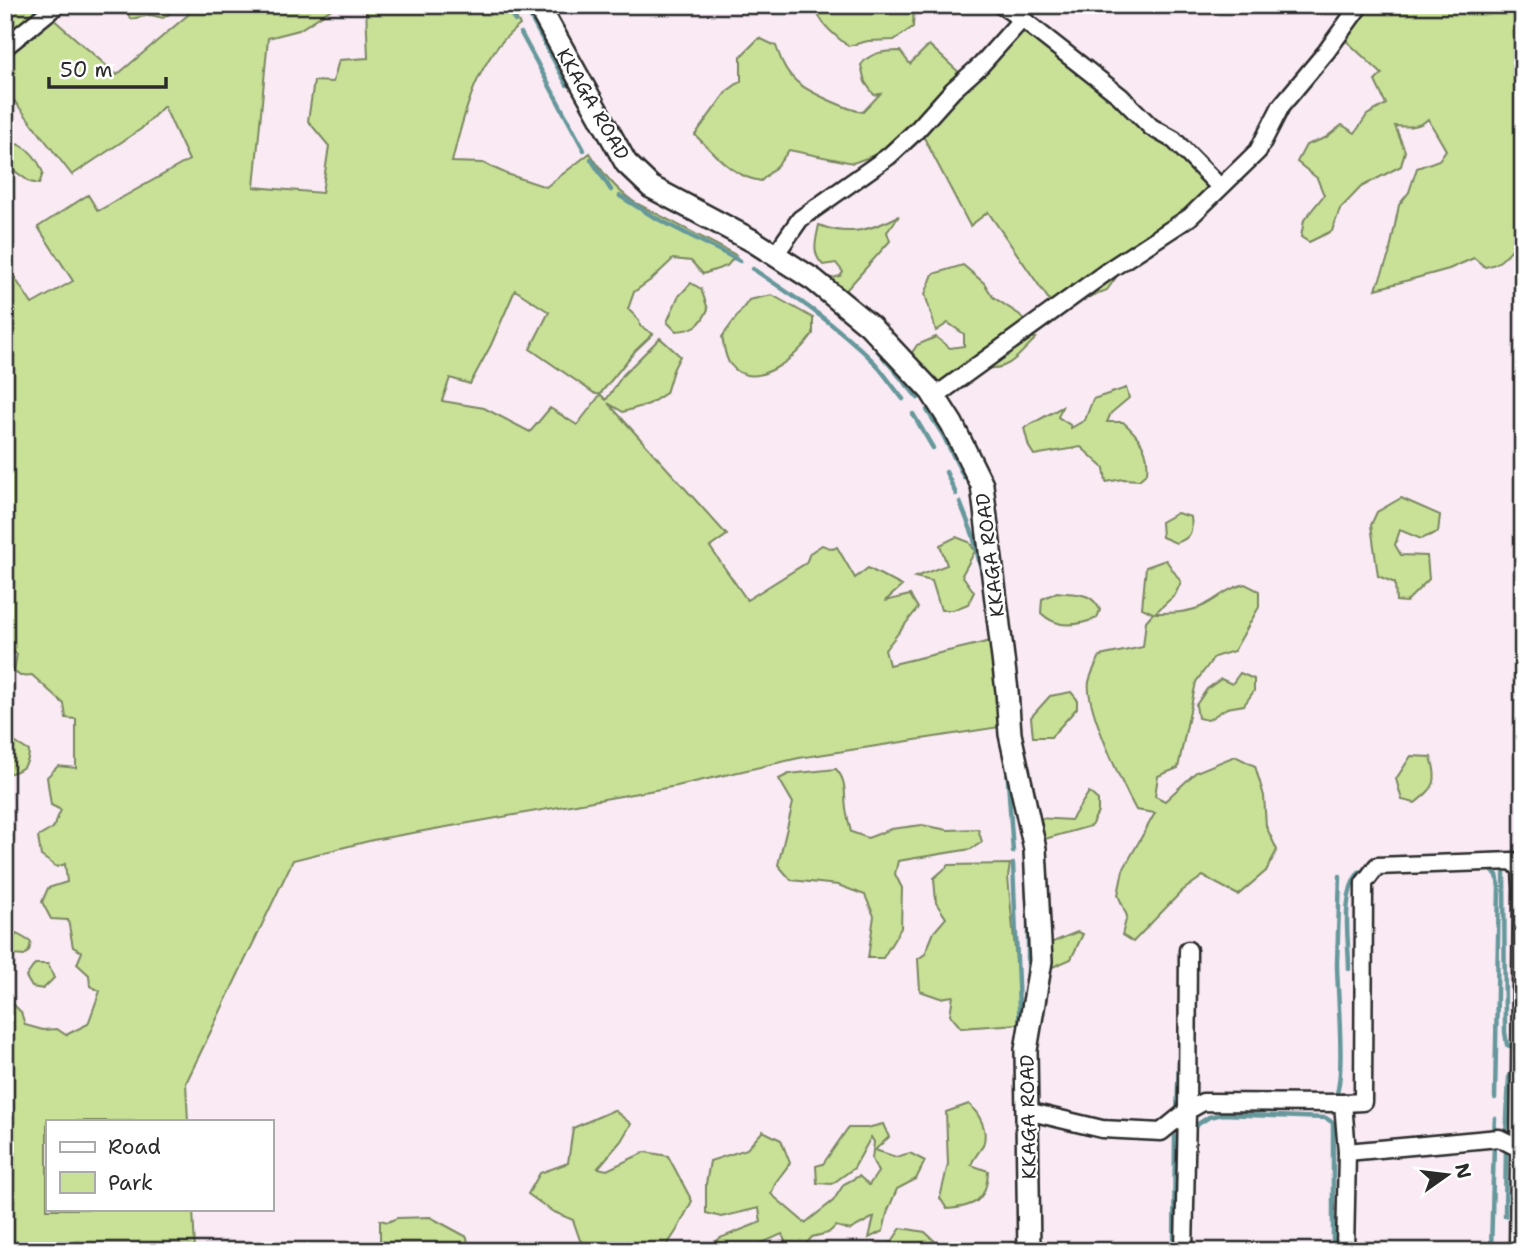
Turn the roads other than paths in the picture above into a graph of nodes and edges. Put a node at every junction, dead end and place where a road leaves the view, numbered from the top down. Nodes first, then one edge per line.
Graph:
1 (538, 5) edge
2 (1001, 5) edge
3 (1360, 5) edge
4 (50, 7) edge
5 (1021, 19) junction
6 (5, 47) edge
7 (1220, 187) junction
8 (775, 255) junction
9 (936, 400) junction
10 (1522, 878) edge
11 (1522, 948) edge
12 (1188, 950) dead end
13 (1521, 1044) edge
14 (1522, 1071) edge
15 (1343, 1103) junction
16 (1027, 1111) junction
17 (1187, 1111) junction
18 (1519, 1148) junction
19 (1347, 1152) junction
20 (1029, 1251) edge
21 (1184, 1251) edge
22 (1345, 1251) edge
23 (1518, 1251) edge

1 - 8 street, KKAGA ROAD
2 - 5 street
3 - 7 street
4 - 6 street
5 - 7 street
5 - 8 street
7 - 9 street
8 - 9 street, KKAGA ROAD
9 - 16 street, KKAGA ROAD
10 - 11 street
10 - 15 street
11 - 13 street
12 - 17 street
13 - 14 street
14 - 18 street
15 - 17 street
15 - 19 street
16 - 17 street
16 - 20 street, KKAGA ROAD
17 - 21 street
18 - 19 street
18 - 23 street
19 - 22 street

